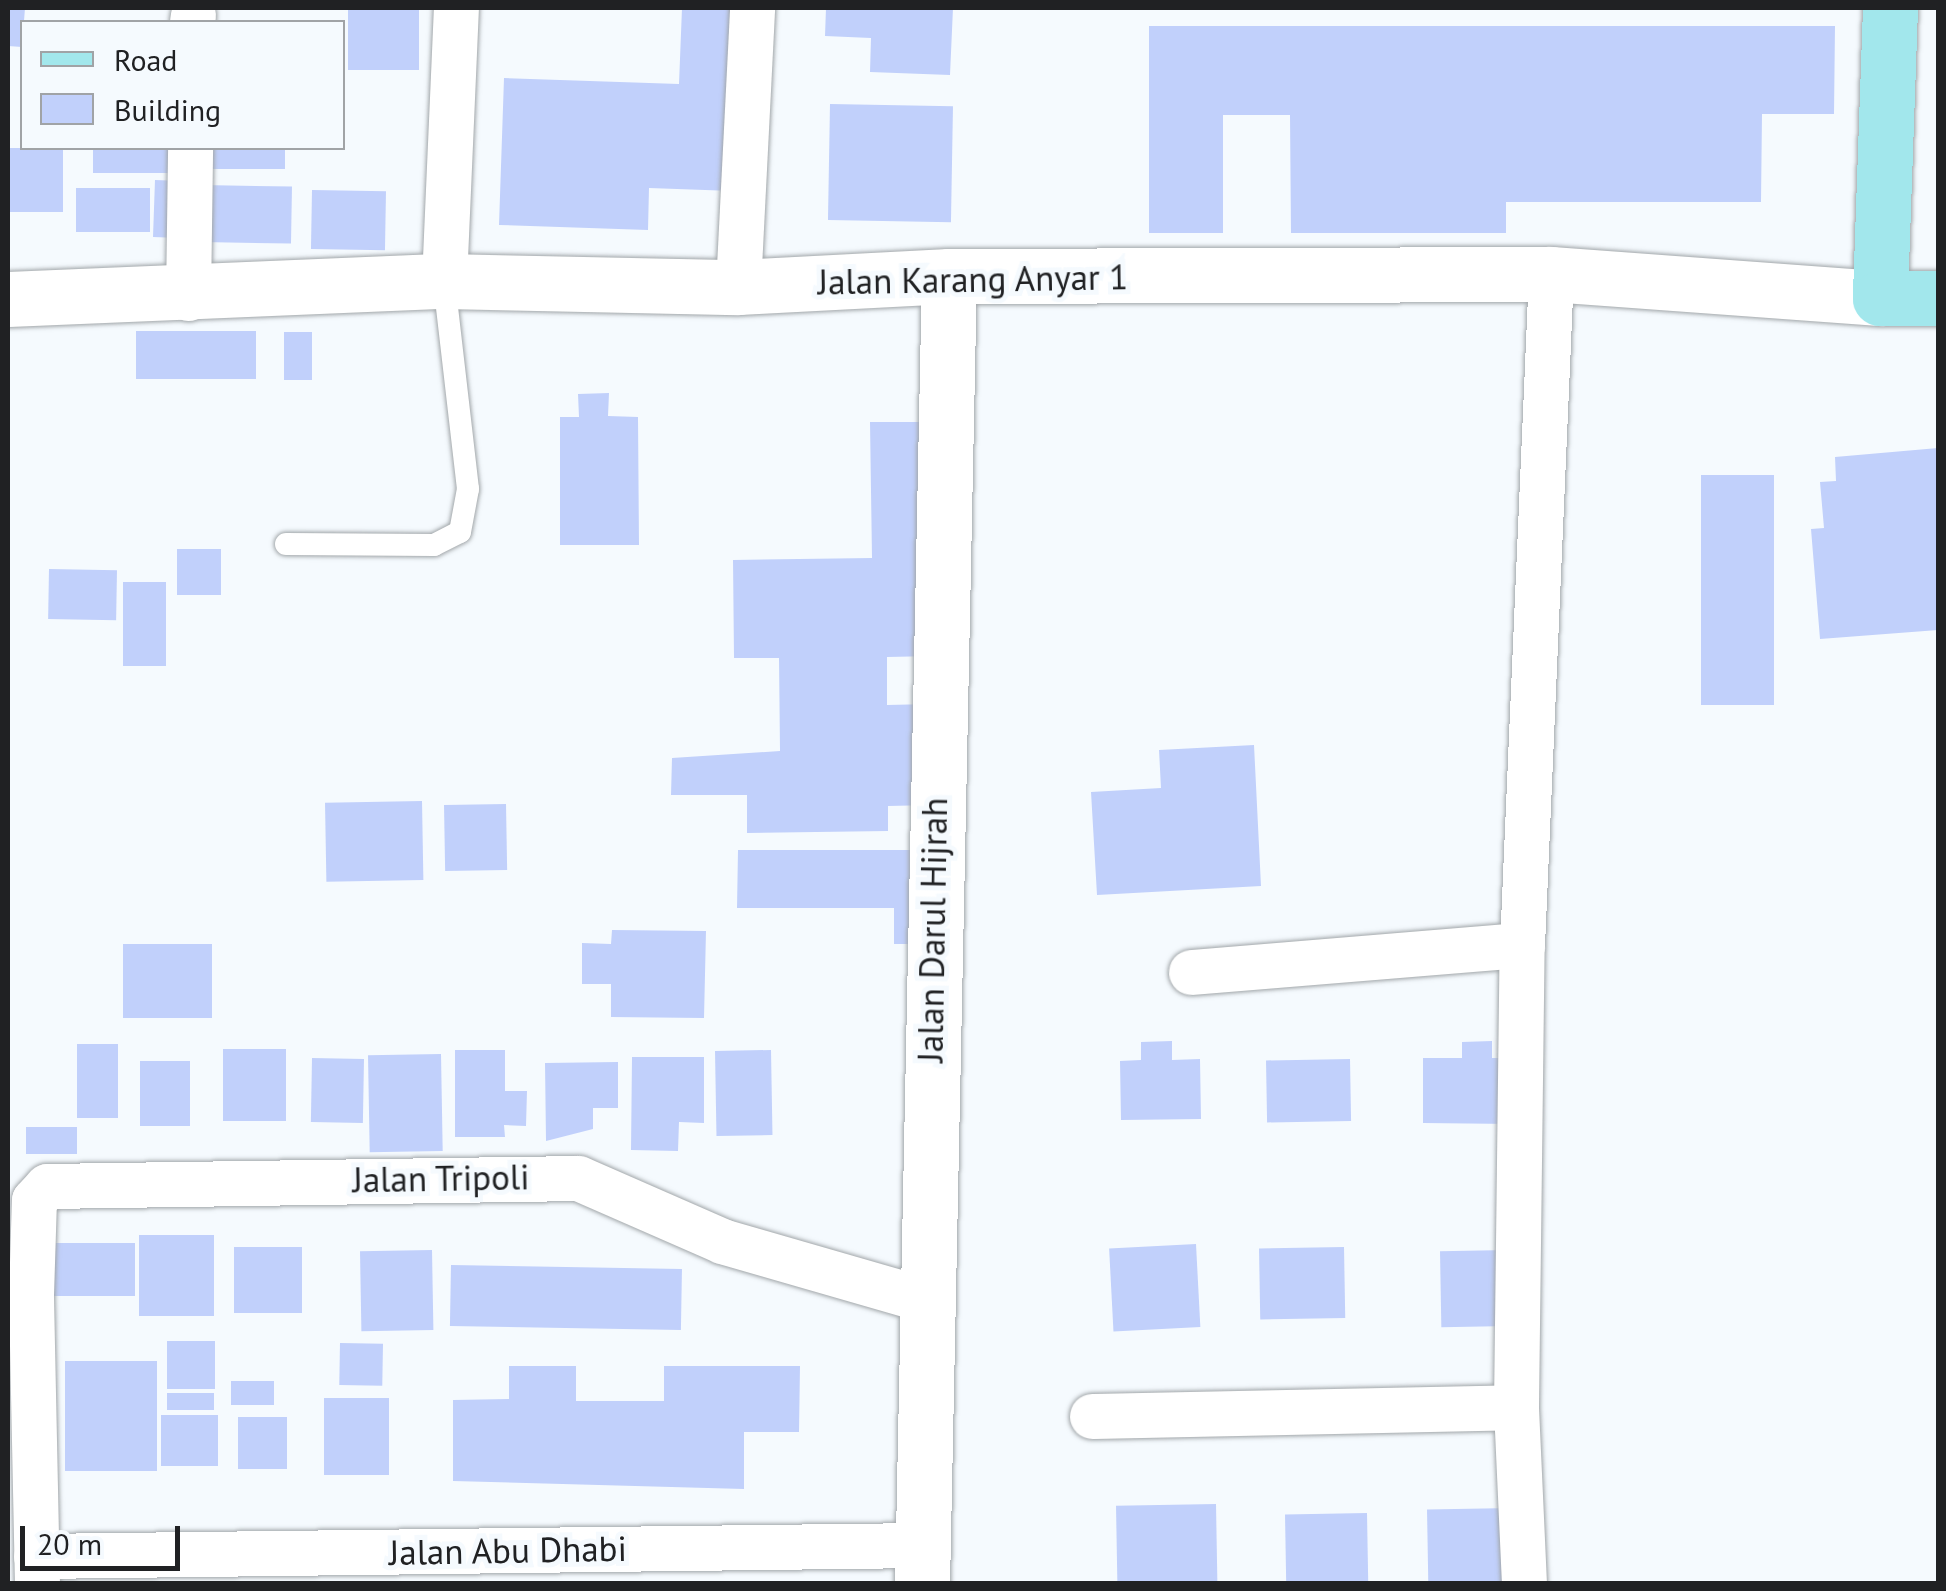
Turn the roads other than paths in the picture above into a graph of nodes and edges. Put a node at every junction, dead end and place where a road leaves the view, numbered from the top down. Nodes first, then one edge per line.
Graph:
1 (456, 8) edge
2 (752, 8) edge
3 (1890, 8) edge
4 (190, 150) edge
5 (1551, 274) junction
6 (949, 276) junction
7 (444, 281) junction
8 (738, 287) junction
9 (188, 298) junction
10 (1880, 298) junction
11 (1938, 298) edge
12 (8, 299) edge
13 (286, 544) dead end
14 (1522, 945) junction
15 (1191, 972) dead end
16 (19, 1294) edge
17 (927, 1300) junction
18 (1516, 1406) junction
19 (1092, 1416) dead end
20 (921, 1564) edge
21 (37, 1570) edge
22 (1524, 1584) edge

1 - 7 street
2 - 8 street
3 - 10 main road
4 - 9 street
5 - 6 main road, Jalan Karang Anyar 1
5 - 10 main road, Jalan Karang Anyar 1
5 - 14 street
6 - 8 main road, Jalan Karang Anyar 1
6 - 17 main road, Jalan Darul Hijrah
7 - 8 main road, Jalan Karang Anyar 1
7 - 9 main road, Jalan Karang Anyar 1
7 - 13 lane
9 - 12 main road, Jalan Karang Anyar 1
10 - 11 main road, Jalan Karang Anyar 1
14 - 15 street
14 - 18 street
16 - 17 street, Jalan Tripoli
16 - 21 street, Jalan Tripoli
17 - 20 main road, Jalan Darul Hijrah
18 - 19 street
18 - 22 street
20 - 21 street, Jalan Abu Dhabi

